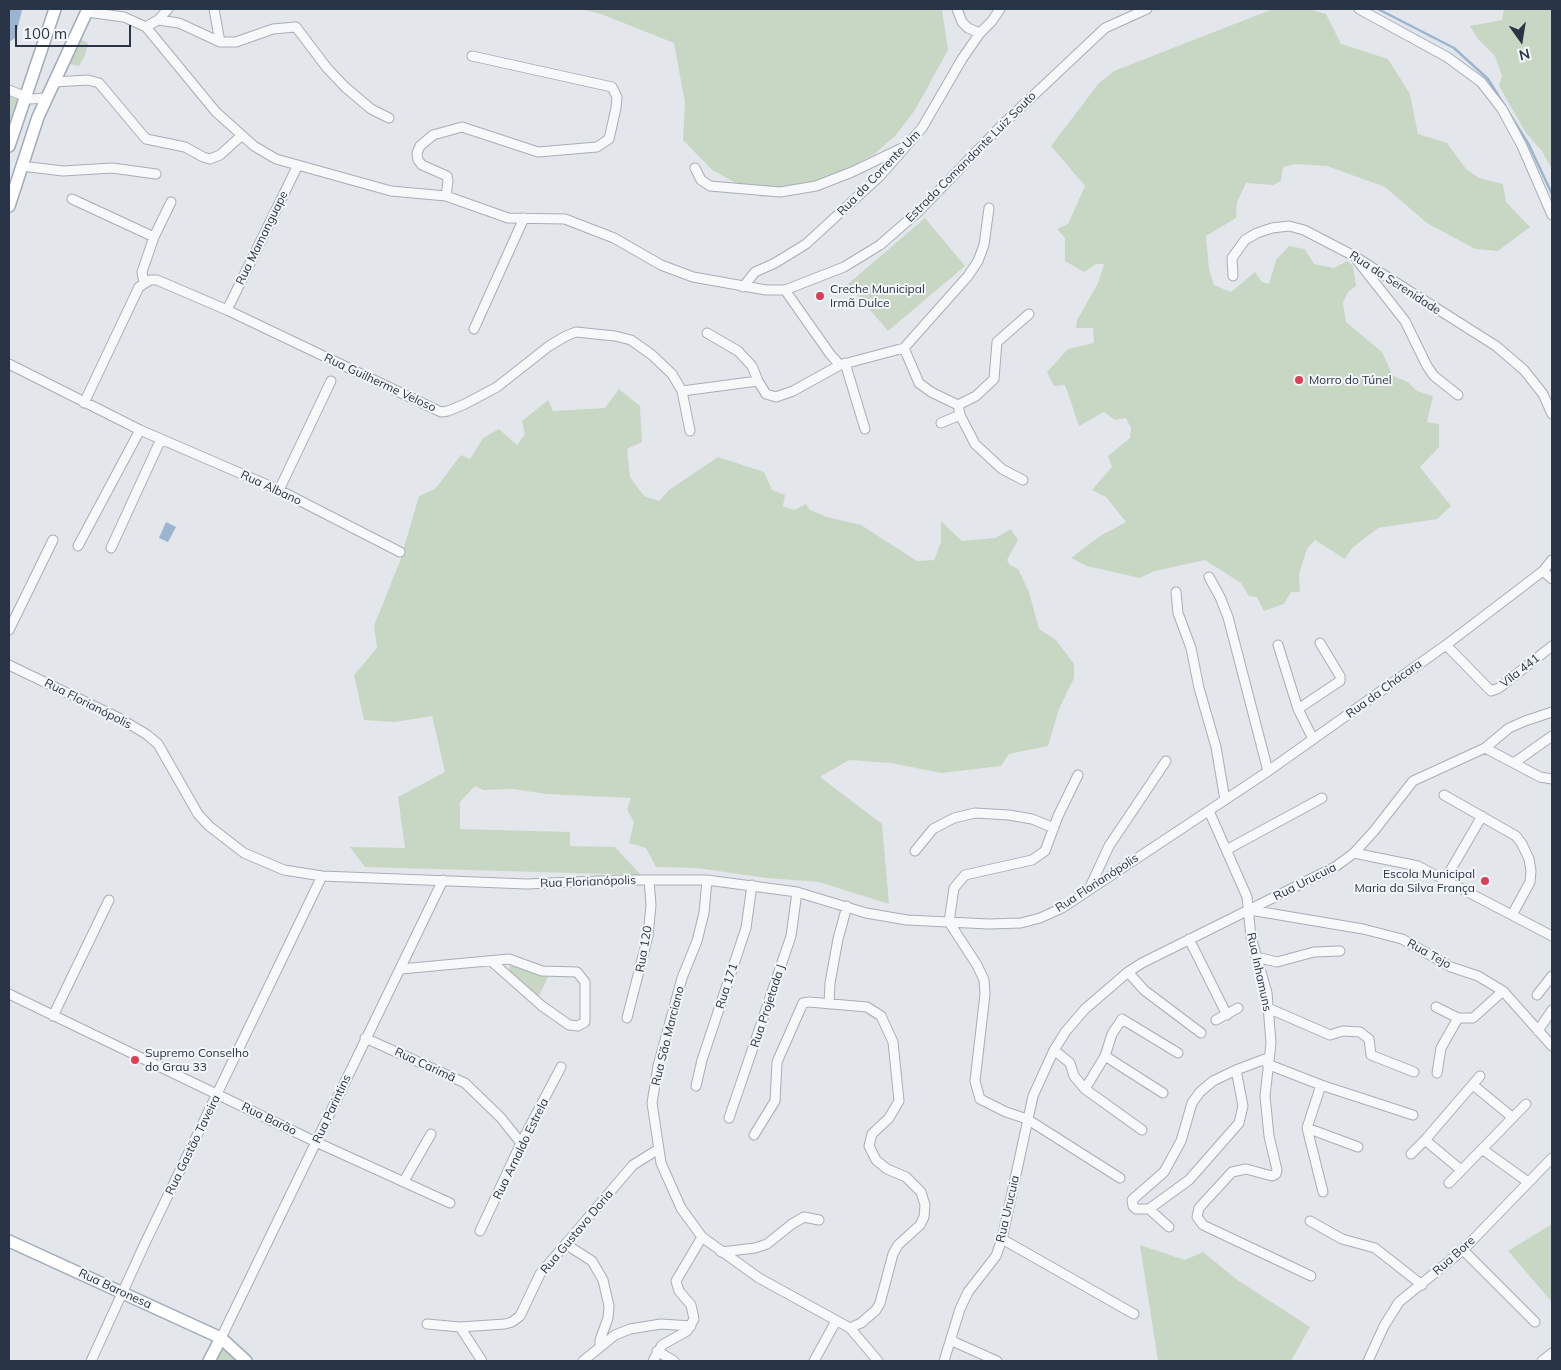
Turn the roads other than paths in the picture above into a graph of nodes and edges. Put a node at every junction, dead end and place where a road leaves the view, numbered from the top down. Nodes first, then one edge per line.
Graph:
1 (55, 9) edge
2 (168, 9) edge
3 (214, 9) edge
4 (957, 9) edge
5 (1000, 9) edge
6 (1147, 9) edge
7 (1359, 9) edge
8 (87, 10) edge
9 (125, 13) edge
10 (158, 20) junction
11 (146, 27) junction
12 (980, 33) junction
13 (220, 42) junction
14 (472, 56) dead end
15 (54, 82) junction
16 (9, 90) edge
17 (25, 98) junction
18 (46, 98) junction
19 (389, 118) dead end
20 (241, 136) junction
21 (909, 145) junction
22 (9, 146) edge
23 (22, 166) junction
24 (297, 167) junction
25 (695, 168) dead end
26 (156, 174) dead end
27 (446, 196) junction
28 (72, 199) dead end
29 (171, 202) dead end
30 (9, 206) edge
31 (989, 208) dead end
32 (1552, 215) edge
33 (524, 218) junction
34 (154, 237) junction
35 (1354, 256) junction
36 (1233, 276) dead end
37 (144, 283) junction
38 (744, 287) junction
39 (785, 290) junction
40 (227, 310) junction
41 (1028, 314) dead end
42 (474, 329) dead end
43 (708, 333) dead end
44 (904, 348) junction
45 (9, 364) edge
46 (843, 364) junction
47 (758, 381) junction
48 (332, 382) dead end
49 (682, 392) junction
50 (1458, 395) dead end
51 (84, 403) junction
52 (958, 405) junction
53 (1552, 414) edge
54 (960, 415) junction
55 (941, 423) dead end
56 (865, 429) dead end
57 (140, 430) junction
58 (690, 431) dead end
59 (161, 439) junction
60 (1023, 480) dead end
61 (279, 490) junction
62 (53, 540) dead end
63 (78, 546) dead end
64 (111, 548) dead end
65 (400, 552) dead end
66 (1552, 560) edge
67 (1543, 570) junction
68 (1209, 577) dead end
69 (1552, 579) edge
70 (1176, 592) dead end
71 (9, 630) edge
72 (1320, 642) dead end
73 (1278, 645) dead end
74 (1446, 645) junction
75 (1552, 646) edge
76 (9, 665) edge
77 (1298, 709) junction
78 (1552, 712) edge
79 (1552, 736) edge
80 (1313, 739) junction
81 (1485, 748) junction
82 (1166, 761) dead end
83 (1514, 763) junction
84 (1268, 771) junction
85 (1078, 775) dead end
86 (1552, 779) edge
87 (1444, 795) dead end
88 (1322, 798) dead end
89 (1225, 800) junction
90 (1209, 810) junction
91 (1482, 816) junction
92 (1054, 828) junction
93 (1228, 849) junction
94 (915, 851) dead end
95 (1354, 853) junction
96 (322, 876) junction
97 (1446, 878) junction
98 (443, 880) junction
99 (649, 880) junction
100 (707, 880) junction
101 (752, 885) junction
102 (1090, 887) junction
103 (798, 892) junction
104 (109, 900) dead end
105 (847, 906) junction
106 (1250, 910) junction
107 (1512, 915) junction
108 (949, 922) junction
109 (1552, 936) edge
110 (1188, 939) junction
111 (1340, 951) dead end
112 (1256, 957) junction
113 (491, 961) junction
114 (401, 969) junction
115 (1128, 972) junction
116 (1552, 976) edge
117 (1503, 991) junction
118 (9, 994) edge
119 (1537, 995) dead end
120 (829, 1004) junction
121 (1436, 1007) dead end
122 (1238, 1008) dead end
123 (1268, 1008) junction
124 (1552, 1010) edge
125 (1227, 1015) junction
126 (53, 1016) junction
127 (627, 1018) dead end
128 (1458, 1018) junction
129 (1216, 1020) dead end
130 (1538, 1031) junction
131 (1201, 1033) dead end
132 (365, 1038) junction
133 (1552, 1046) edge
134 (1054, 1050) junction
135 (1178, 1053) dead end
136 (1105, 1056) junction
137 (1268, 1061) junction
138 (562, 1067) dead end
139 (1236, 1070) junction
140 (1414, 1072) dead end
141 (1437, 1073) dead end
142 (1480, 1076) dead end
143 (1322, 1085) junction
144 (1473, 1085) junction
145 (696, 1086) dead end
146 (1085, 1089) junction
147 (1163, 1093) dead end
148 (217, 1094) junction
149 (1526, 1104) dead end
150 (1413, 1115) dead end
151 (1512, 1117) junction
152 (729, 1118) dead end
153 (1027, 1119) junction
154 (1308, 1128) junction
155 (1142, 1130) dead end
156 (431, 1134) dead end
157 (754, 1135) dead end
158 (1425, 1140) junction
159 (316, 1142) junction
160 (521, 1143) junction
161 (1358, 1147) dead end
162 (1482, 1149) junction
163 (657, 1150) junction
164 (1411, 1154) dead end
165 (1552, 1158) edge
166 (1460, 1170) junction
167 (1120, 1178) dead end
168 (404, 1181) junction
169 (1528, 1182) junction
170 (1449, 1184) dead end
171 (1323, 1192) dead end
172 (450, 1203) dead end
173 (1148, 1209) junction
174 (819, 1220) dead end
175 (1310, 1221) dead end
176 (1169, 1227) dead end
177 (480, 1231) dead end
178 (702, 1237) junction
179 (1002, 1239) junction
180 (9, 1241) edge
181 (567, 1245) junction
182 (1463, 1250) junction
183 (721, 1252) junction
184 (1311, 1276) dead end
185 (1422, 1285) junction
186 (122, 1293) junction
187 (1134, 1314) dead end
188 (836, 1322) junction
189 (1535, 1322) dead end
190 (427, 1324) dead end
191 (691, 1326) junction
192 (460, 1327) junction
193 (850, 1328) junction
194 (221, 1338) junction
195 (952, 1340) junction
196 (600, 1345) junction
197 (658, 1351) junction
198 (1552, 1353) edge
199 (91, 1361) edge
200 (209, 1361) edge
201 (246, 1361) edge
202 (482, 1361) edge
203 (582, 1361) edge
204 (653, 1361) edge
205 (674, 1361) edge
206 (814, 1361) edge
207 (878, 1361) edge
208 (944, 1361) edge
209 (997, 1361) edge
210 (1368, 1361) edge
211 (1542, 1361) edge

1 - 17 main road
2 - 10 street
3 - 13 street
4 - 12 street
5 - 12 street, Rua da Corrente Um
6 - 39 street, Estrada Comandante Luiz Souto
7 - 32 street
8 - 9 street, Estrada Comandante Luiz Souto
8 - 15 main road
9 - 11 street, Estrada Comandante Luiz Souto
10 - 11 street
10 - 13 street
11 - 20 street, Estrada Comandante Luiz Souto
12 - 21 street, Rua da Corrente Um
13 - 19 street
14 - 27 street
15 - 18 main road
15 - 20 street
16 - 17 street
17 - 18 street
17 - 22 main road
18 - 23 main road
20 - 24 street, Estrada Comandante Luiz Souto
21 - 25 street
21 - 38 street, Rua da Corrente Um
23 - 26 street
23 - 30 main road
24 - 27 street, Estrada Comandante Luiz Souto
24 - 40 street, Rua Mamanguape
27 - 33 street, Estrada Comandante Luiz Souto
28 - 34 street
29 - 34 street
31 - 44 street
33 - 38 street, Estrada Comandante Luiz Souto
33 - 42 street
34 - 37 street
35 - 36 street, Rua da Serenidade
35 - 50 street
35 - 53 street, Rua da Serenidade
37 - 40 street, Rua Guilherme Veloso
37 - 51 street
38 - 39 street, Estrada Comandante Luiz Souto
39 - 46 street
40 - 49 street, Rua Guilherme Veloso
41 - 52 street
43 - 47 street
44 - 46 street
44 - 52 street
45 - 51 street, Rua Albano
46 - 47 street
46 - 56 street
47 - 49 street
48 - 61 street
49 - 58 street, Rua Guilherme Veloso
51 - 57 street, Rua Albano
52 - 54 street
54 - 55 street
54 - 60 street
57 - 59 street, Rua Albano
57 - 63 street
59 - 61 street, Rua Albano
59 - 64 street
61 - 65 street, Rua Albano
62 - 71 street
66 - 67 street, Rua da Chácara
67 - 69 street
67 - 74 street, Rua da Chácara
68 - 84 street
70 - 89 street
72 - 77 street
73 - 77 street
74 - 75 street, Vila 441
74 - 80 street, Rua da Chácara
76 - 96 street, Rua Florianópolis
77 - 80 street
78 - 81 street, Rua Urucuia
79 - 83 street
80 - 84 street, Rua da Chácara
81 - 83 street
81 - 95 street, Rua Urucuia
82 - 102 street
83 - 86 street
84 - 89 street, Rua da Chácara
85 - 92 street
87 - 91 street
88 - 93 street
89 - 90 street, Rua da Chácara
90 - 93 street, Rua Inhamuns
90 - 102 street, Rua Florianópolis
91 - 97 street
91 - 107 street
92 - 94 street
92 - 108 street
93 - 106 street, Rua Inhamuns
95 - 97 street
95 - 106 street, Rua Urucuia
96 - 98 street, Rua Florianópolis
96 - 148 street, Rua Gastão Taveira
97 - 107 street
98 - 99 street, Rua Florianópolis
98 - 114 street, Rua Parintins
99 - 100 street, Rua Florianópolis
99 - 127 street, Rua 120
100 - 101 street, Rua Florianópolis
100 - 163 street, Rua São Marciano
101 - 103 street, Rua Florianópolis
101 - 145 street, Rua 171
102 - 108 street, Rua Florianópolis
103 - 105 street, Rua Florianópolis
103 - 152 street, Rua Projetada J
104 - 126 street
105 - 108 street, Rua Florianópolis
105 - 120 street
106 - 110 street, Rua Urucuia
106 - 112 street, Rua Inhamuns
106 - 117 street, Rua Tejo
107 - 109 street
108 - 153 street
110 - 115 street, Rua Urucuia
110 - 125 street
111 - 112 street
112 - 123 street, Rua Inhamuns
113 - 113 street
113 - 114 street
114 - 132 street, Rua Parintins
115 - 131 street
115 - 134 street, Rua Urucuia
116 - 119 street
117 - 128 street
117 - 130 street, Rua Tejo
118 - 126 street, Rua Barão
120 - 157 street
120 - 193 street
121 - 128 street
122 - 125 street
123 - 137 street, Rua Inhamuns
123 - 140 street
124 - 130 street
125 - 129 street
126 - 148 street, Rua Barão
128 - 141 street
130 - 133 street, Rua Tejo
132 - 159 street, Rua Parintins
132 - 160 street, Rua Carimã
134 - 146 street
134 - 153 street, Rua Urucuia
135 - 136 street
136 - 146 street
136 - 147 street
137 - 139 street
137 - 143 street
137 - 184 street, Rua Inhamuns
138 - 160 street, Rua Arnaldo Estrela
139 - 173 street
139 - 173 street
142 - 144 street
143 - 150 street
143 - 154 street
144 - 151 street
144 - 158 street
146 - 155 street
148 - 159 street, Rua Barão
148 - 186 street, Rua Gastão Taveira
149 - 151 street
151 - 162 street
153 - 167 street
153 - 179 street, Rua Urucuia
154 - 161 street
154 - 171 street
156 - 168 street
158 - 164 street
158 - 166 street
159 - 168 street, Rua Barão
159 - 194 street, Rua Parintins
160 - 177 street, Rua Arnaldo Estrela
162 - 166 street
162 - 169 street
163 - 178 street, Rua São Marciano
163 - 181 street, Rua Gustavo Doria
165 - 169 street, Rua Bore
166 - 170 street
168 - 172 street, Rua Barão
169 - 182 street, Rua Bore
173 - 176 street
174 - 183 street
175 - 185 street
178 - 183 street, Rua São Marciano
178 - 191 street
179 - 187 street
179 - 195 street, Rua Urucuia
180 - 186 main road, Rua Baronesa
181 - 192 street, Rua Gustavo Doria
181 - 196 street
182 - 185 street, Rua Bore
182 - 189 street
183 - 188 street, Rua São Marciano
185 - 210 street, Rua Bore
186 - 194 main road, Rua Baronesa
186 - 199 street, Rua Gastão Taveira
188 - 193 street, Rua São Marciano
188 - 206 street
190 - 192 street, Rua Gustavo Doria
191 - 196 street
191 - 197 street
192 - 202 street
193 - 207 street, Rua São Marciano
194 - 200 main road
194 - 201 main road, Rua Baronesa
195 - 208 street, Rua Urucuia
195 - 209 street
196 - 203 street
197 - 204 street
197 - 205 street
198 - 211 street

